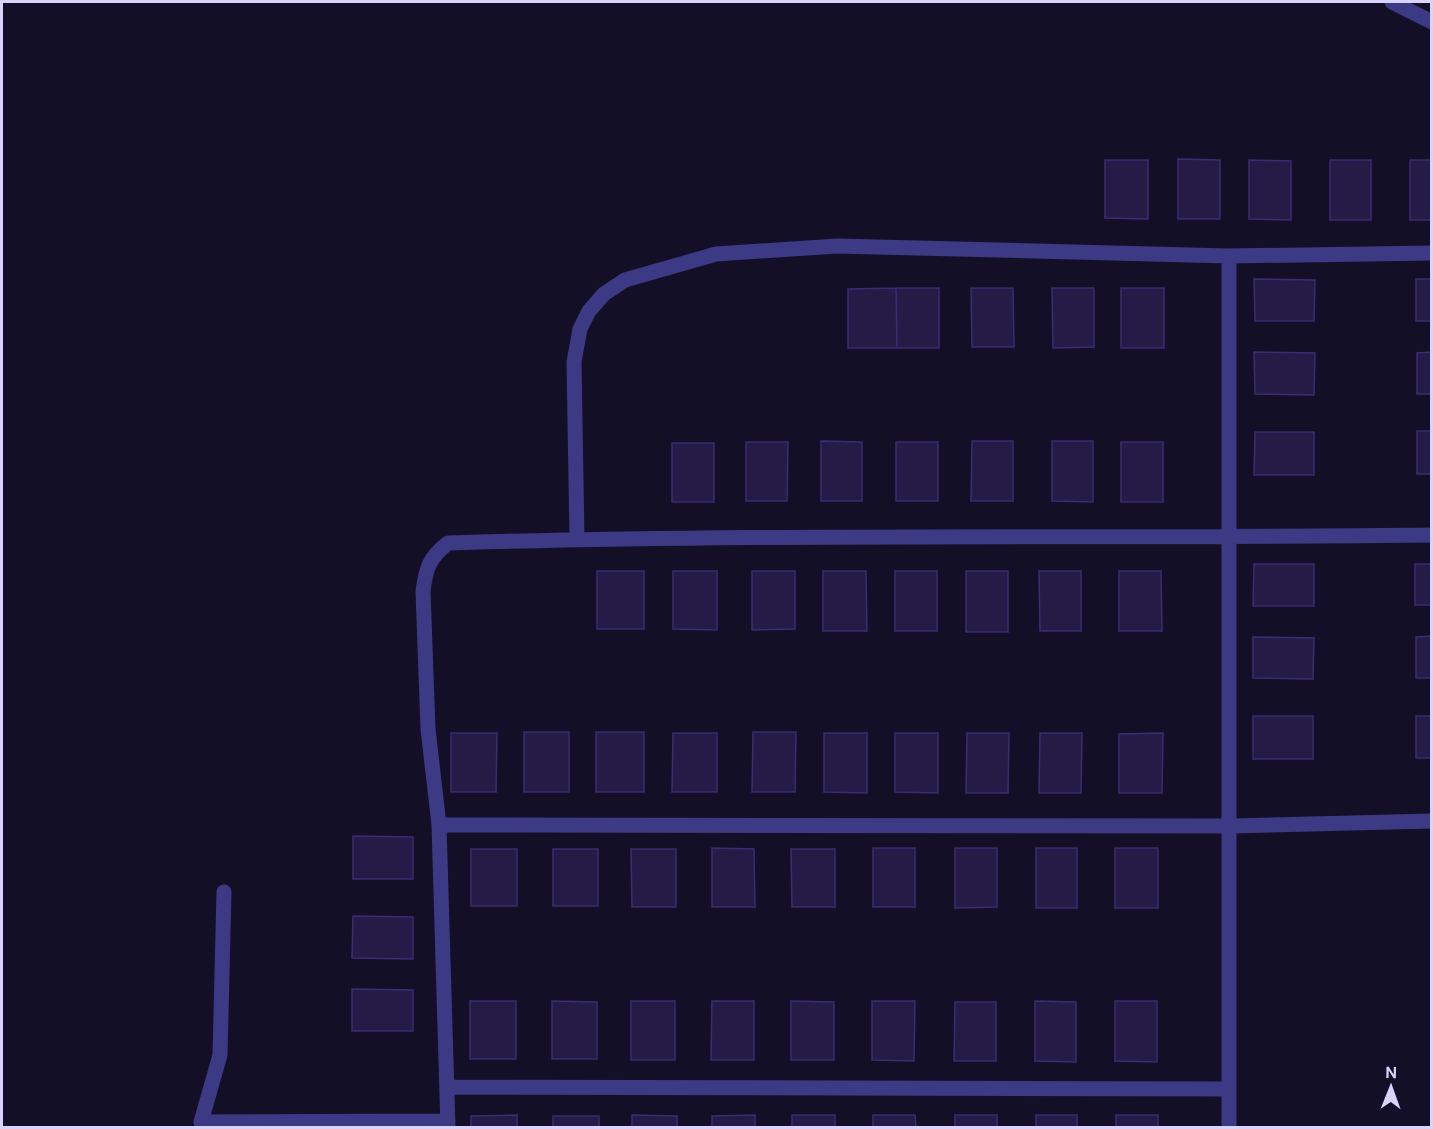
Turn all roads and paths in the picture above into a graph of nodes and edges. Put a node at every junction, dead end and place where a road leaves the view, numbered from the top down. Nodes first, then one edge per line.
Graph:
1 (1392, 2) edge
2 (1431, 22) edge
3 (1431, 253) edge
4 (1229, 256) junction
5 (1431, 535) edge
6 (1230, 537) junction
7 (577, 539) junction
8 (1431, 820) edge
9 (439, 825) junction
10 (1230, 826) junction
11 (224, 892) dead end
12 (447, 1087) junction
13 (1229, 1089) junction
14 (448, 1124) edge
15 (199, 1125) edge
16 (1229, 1128) edge

1 - 2 lane
3 - 4 lane
4 - 6 lane
4 - 7 lane
5 - 6 lane
6 - 7 lane
6 - 10 lane
7 - 9 lane
8 - 10 lane
9 - 10 lane
9 - 12 lane
10 - 13 lane
11 - 15 lane
12 - 13 lane
12 - 14 lane
13 - 16 lane
14 - 15 lane

